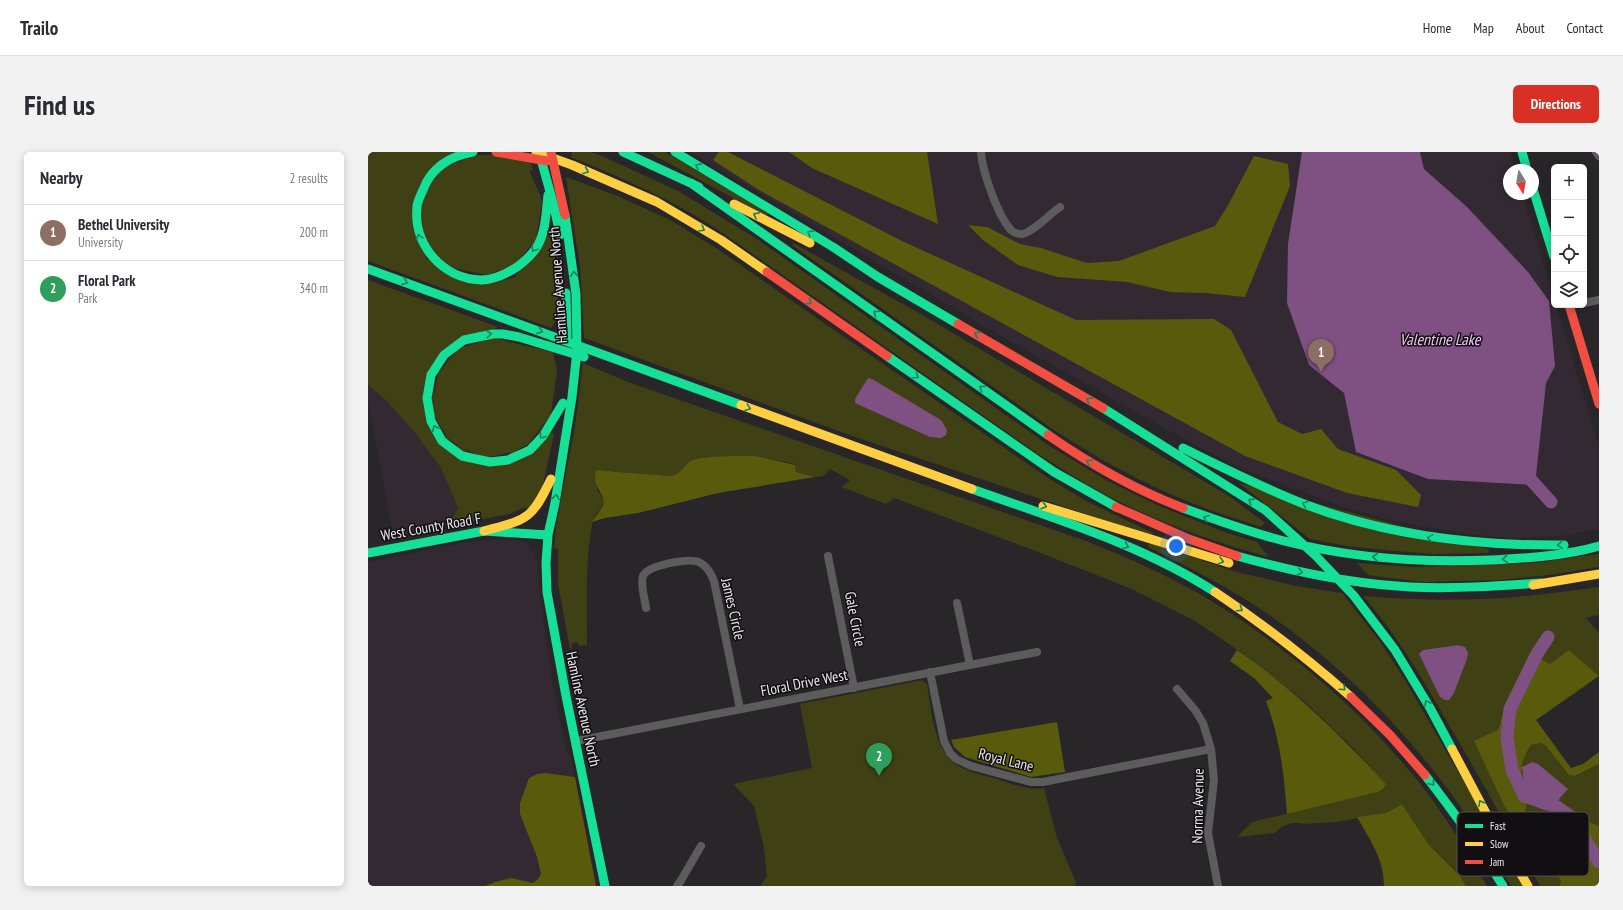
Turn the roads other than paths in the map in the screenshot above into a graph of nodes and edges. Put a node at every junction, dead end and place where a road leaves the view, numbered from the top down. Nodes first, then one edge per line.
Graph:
1 (473, 152) edge
2 (496, 152) edge
3 (538, 152) edge
4 (551, 152) edge
5 (622, 152) edge
6 (675, 152) edge
7 (981, 152) edge
8 (1522, 152) edge
9 (1596, 152) edge
10 (1599, 156) edge
11 (1525, 164) edge
12 (572, 165) junction
13 (691, 183) junction
14 (548, 185) junction
15 (1536, 200) edge
16 (1060, 207) dead end
17 (1551, 247) edge
18 (368, 269) edge
19 (878, 276) junction
20 (1599, 300) edge
21 (1587, 302) edge
22 (1571, 308) edge
23 (711, 394) junction
24 (562, 403) junction
25 (1599, 404) edge
26 (1123, 420) junction
27 (872, 454) junction
28 (551, 479) junction
29 (484, 531) junction
30 (548, 535) junction
31 (1599, 543) edge
32 (1599, 546) edge
33 (368, 553) edge
34 (828, 556) dead end
35 (1241, 567) dead end
36 (1266, 573) dead end
37 (1599, 574) edge
38 (1395, 589) junction
39 (957, 603) dead end
40 (646, 608) dead end
41 (1037, 652) dead end
42 (970, 665) junction
43 (930, 672) junction
44 (854, 688) junction
45 (1177, 689) dead end
46 (740, 710) junction
47 (576, 741) junction
48 (1211, 749) junction
49 (1485, 812) edge
50 (1457, 815) edge
51 (701, 846) dead end
52 (1497, 876) edge
53 (1522, 876) edge
54 (605, 886) edge
55 (677, 886) edge
56 (1218, 886) edge
57 (1503, 886) edge
58 (1528, 886) edge

14 -> 1 main road
2 - 12 main road
3 - 12 main road
3 - 14 main road, Hamline Avenue North
30 -> 4 main road, Hamline Avenue North
5 - 13 main road
19 -> 6 main road
7 - 16 street
8 - 11 main road
9 - 10 street
12 -> 38 main road
19 -> 13 main road
32 -> 13 main road
14 - 24 main road, Hamline Avenue North
15 - 17 main road
18 -> 23 main road
26 -> 19 main road
20 - 21 street
22 - 25 main road
24 -> 23 main road
23 -> 27 main road
24 - 28 main road, Hamline Avenue North
31 -> 26 main road
49 -> 26 main road
27 -> 35 main road
27 -> 50 main road
28 - 29 main road
28 - 30 main road, Hamline Avenue North
29 - 30 main road, West County Road F
29 - 33 main road, West County Road F
30 - 47 main road, Hamline Avenue North
34 - 44 street, Gale Circle
36 - 38 main road
37 - 38 main road
39 - 42 street
40 - 46 street, James Circle
41 - 42 street, Floral Drive West
42 - 43 street, Floral Drive West
43 - 44 street, Floral Drive West
43 - 48 street, Royal Lane
44 - 46 street, Floral Drive West
45 - 48 street, Norma Avenue
46 - 47 street, Floral Drive West
47 - 54 main road, Hamline Avenue North
48 - 56 street, Norma Avenue
51 - 55 street
52 -> 57 main road
58 -> 53 main road

